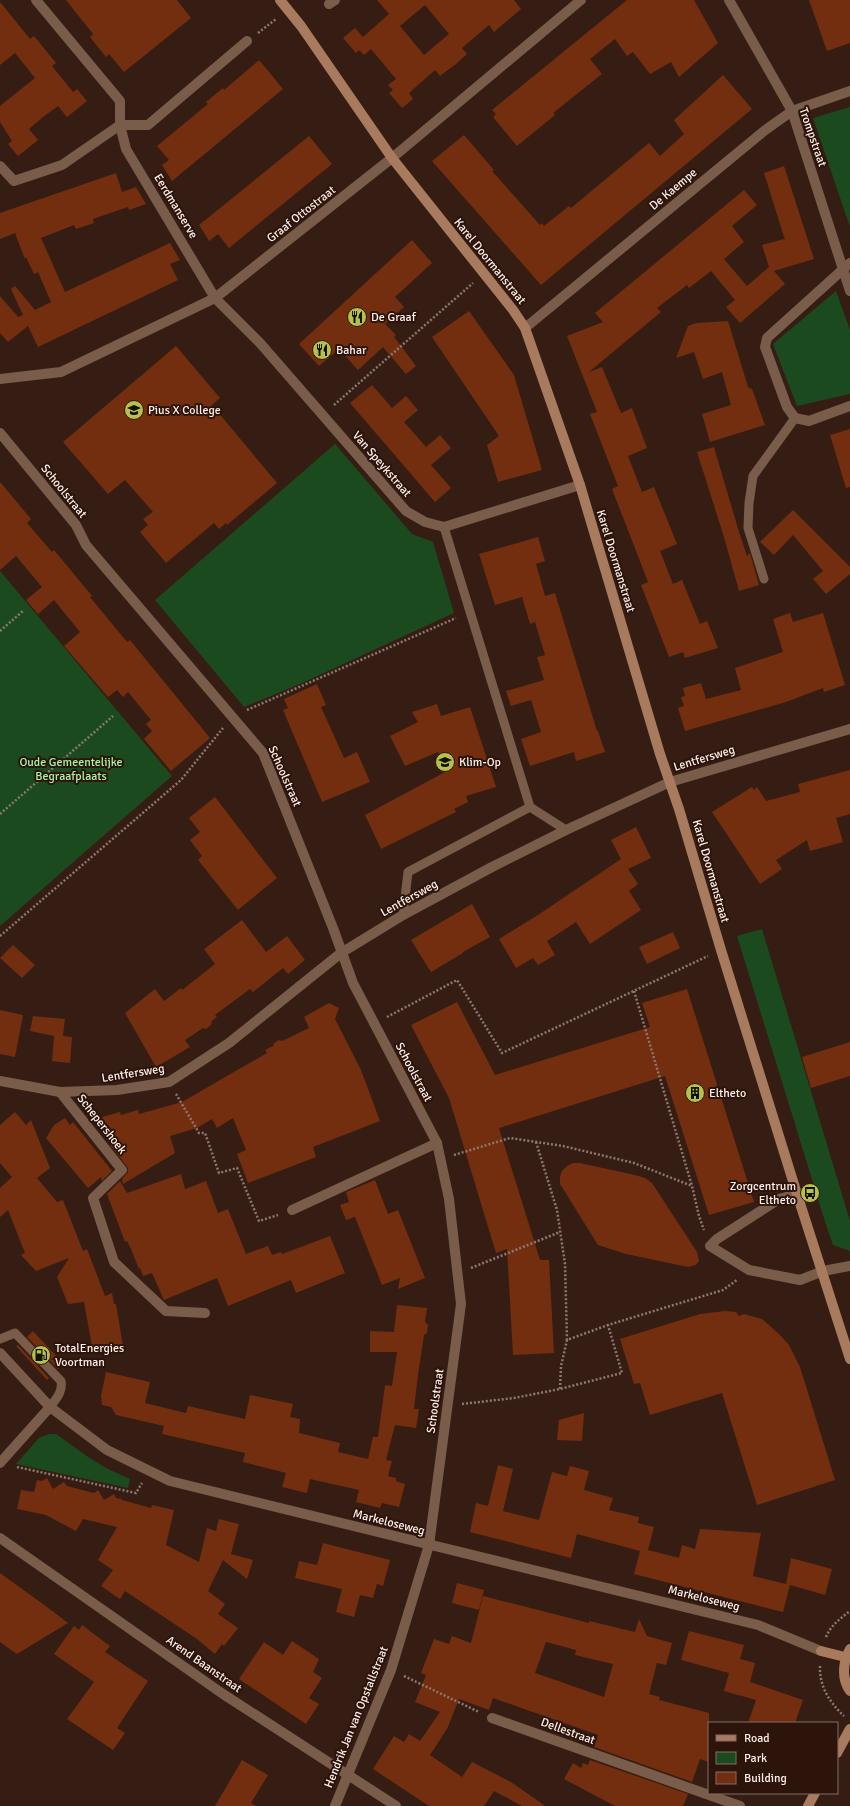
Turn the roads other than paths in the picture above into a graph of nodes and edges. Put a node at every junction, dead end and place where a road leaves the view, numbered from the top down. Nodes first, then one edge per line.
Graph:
1 (36, 0) edge
2 (280, 0) edge
3 (581, 0) edge
4 (729, 0) edge
5 (248, 41) road end
6 (850, 91) edge
7 (792, 111) junction
8 (120, 125) junction
9 (392, 158) junction
10 (0, 166) edge
11 (847, 266) edge
12 (850, 291) edge
13 (215, 298) junction
14 (525, 328) junction
15 (0, 379) edge
16 (850, 406) edge
17 (795, 418) junction
18 (0, 433) edge
19 (580, 485) junction
20 (444, 527) junction
21 (764, 579) dead end
22 (850, 729) edge
23 (670, 782) junction
24 (530, 807) junction
25 (566, 830) junction
26 (403, 915) junction
27 (341, 953) junction
28 (0, 1081) edge
29 (60, 1092) junction
30 (437, 1142) junction
31 (796, 1194) junction
32 (292, 1210) road end
33 (850, 1266) edge
34 (823, 1271) junction
35 (205, 1314) dead end
36 (0, 1339) edge
37 (0, 1353) edge
38 (850, 1359) edge
39 (50, 1407) junction
40 (0, 1463) edge
41 (0, 1538) edge
42 (429, 1545) junction
43 (820, 1651) joint
44 (848, 1653) edge
45 (850, 1691) edge
46 (492, 1718) road end
47 (850, 1729) edge
48 (838, 1751) edge
49 (348, 1774) junction
50 (814, 1794) edge
51 (334, 1806) edge
52 (396, 1806) edge
53 (740, 1806) edge
54 (808, 1806) edge

1 - 8 street, Eerdmanserve
2 - 9 main road, Karel Doormanstraat
3 - 9 street, Graaf Ottostraat
4 - 7 street, Trompstraat
5 - 8 street
6 - 7 street, De Kaempe
7 - 11 street, Trompstraat
7 - 14 street, De Kaempe
8 - 10 street
8 - 13 street, Eerdmanserve
9 - 13 street, Graaf Ottostraat
9 - 14 main road, Karel Doormanstraat
11 - 12 street, Trompstraat
11 - 17 street
13 - 15 street, Graaf Ottostraat
13 - 20 street, Van Speykstraat
14 - 19 main road, Karel Doormanstraat
16 - 17 street
17 - 21 lane
18 - 27 street, Schoolstraat
19 - 20 street
19 - 23 main road, Karel Doormanstraat
20 - 24 lane
22 - 23 street, Lentfersweg
23 - 25 street, Lentfersweg
23 - 31 main road, Karel Doormanstraat
24 - 25 lane
24 - 26 lane
25 - 26 street, Lentfersweg
26 - 27 street, Lentfersweg
27 - 29 street, Lentfersweg
27 - 30 street, Schoolstraat
28 - 29 street, Lentfersweg
29 - 35 street, Schepershoek
30 - 32 street
30 - 42 street, Schoolstraat
31 - 34 main road, Karel Doormanstraat
31 - 34 street
33 - 34 street
34 - 38 main road, Karel Doormanstraat
36 - 39 lane
37 - 39 street, Markeloseweg
39 - 40 street
39 - 42 street, Markeloseweg
41 - 49 street, Arend Baanstraat
42 - 43 street, Markeloseweg
42 - 49 street, Hendrik Jan van Opstallstraat
43 - 44 main road, Markeloseweg
44 - 45 main road
46 - 53 street, Dellestraat
47 - 48 main road
49 - 51 street, Hendrik Jan van Opstallstraat
49 - 52 street, Arend Baanstraat
50 - 54 main road

